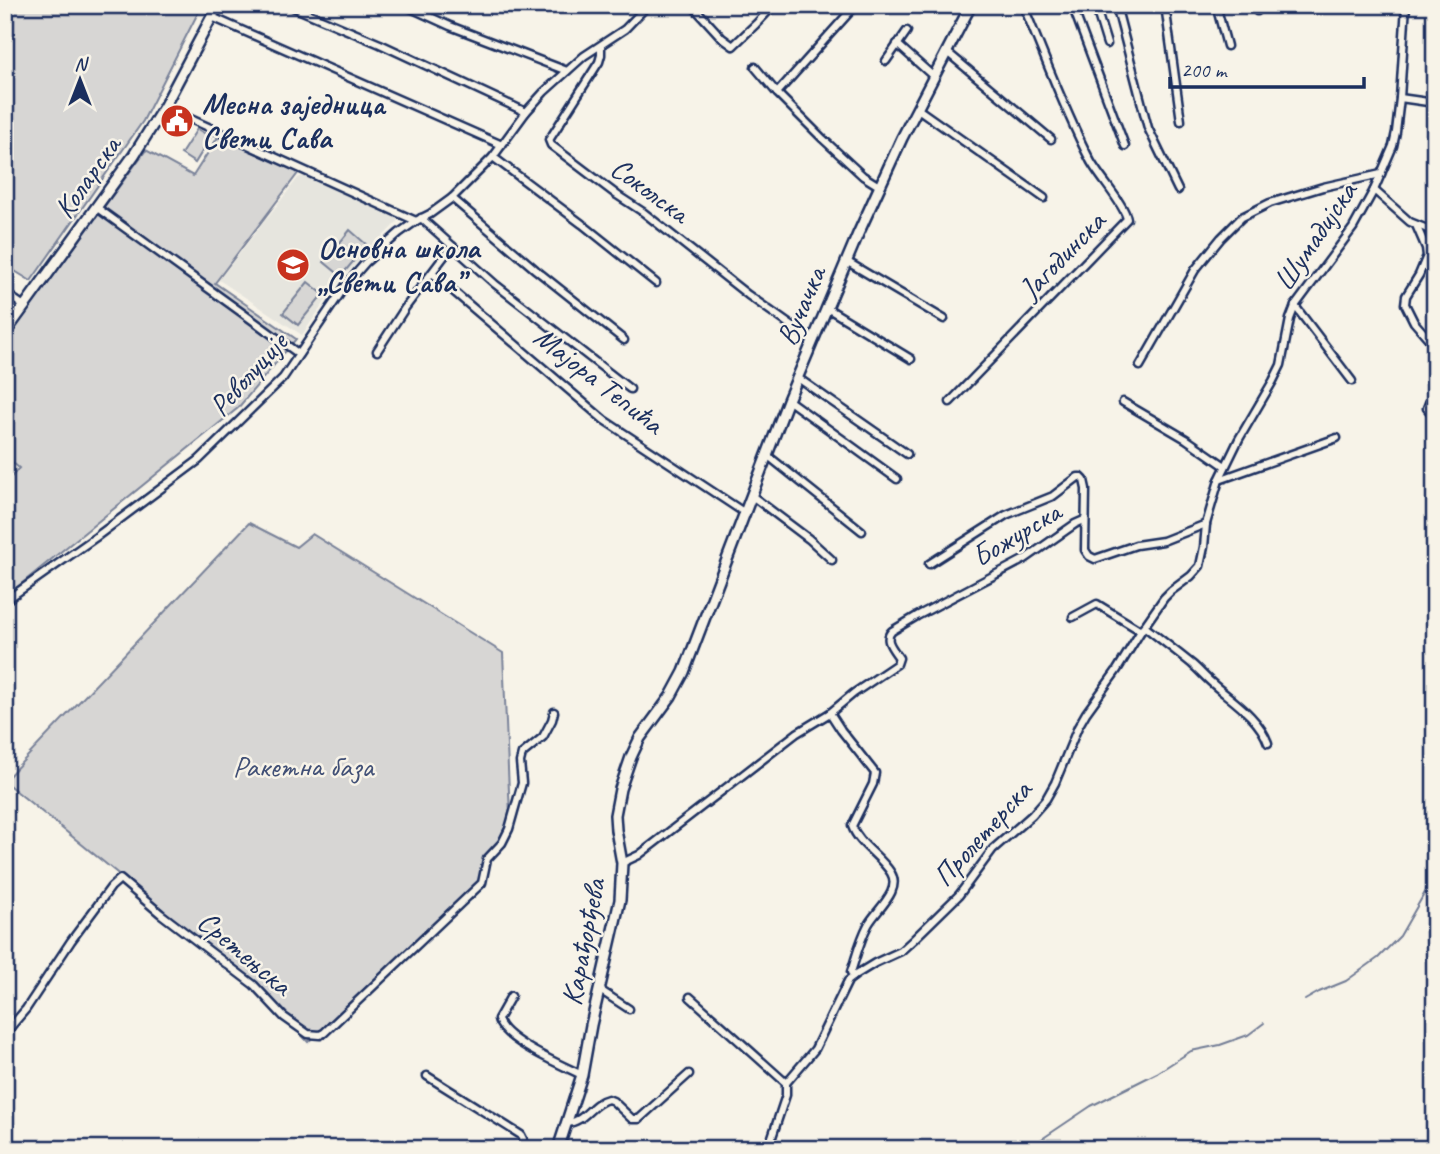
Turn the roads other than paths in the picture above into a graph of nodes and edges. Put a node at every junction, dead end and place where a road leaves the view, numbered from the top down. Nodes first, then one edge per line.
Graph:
1 (218, 5) edge
2 (288, 5) edge
3 (404, 5) edge
4 (648, 5) edge
5 (692, 5) edge
6 (774, 5) edge
7 (856, 5) edge
8 (971, 5) edge
9 (1023, 5) edge
10 (1072, 5) edge
11 (1095, 5) edge
12 (1116, 5) edge
13 (1165, 5) edge
14 (1216, 5) edge
15 (1406, 5) edge
16 (212, 17) junction
17 (907, 31) dead end
18 (897, 44) junction
19 (1107, 44) dead end
20 (601, 46) junction
21 (1227, 46) dead end
22 (947, 52) junction
23 (886, 61) dead end
24 (755, 67) dead end
25 (567, 71) junction
26 (934, 77) junction
27 (777, 93) junction
28 (1400, 98) junction
29 (1435, 103) edge
30 (164, 107) junction
31 (918, 109) junction
32 (526, 112) junction
33 (1181, 121) dead end
34 (1051, 139) dead end
35 (502, 145) junction
36 (1125, 146) dead end
37 (493, 157) junction
38 (1381, 174) junction
39 (879, 186) junction
40 (1178, 190) dead end
41 (1374, 190) junction
42 (452, 198) junction
43 (1044, 198) dead end
44 (96, 207) junction
45 (418, 219) junction
46 (1416, 225) junction
47 (1435, 232) edge
48 (452, 246) junction
49 (846, 261) junction
50 (432, 273) junction
51 (656, 283) dead end
52 (5, 293) edge
53 (24, 306) junction
54 (1295, 306) junction
55 (827, 307) junction
56 (944, 319) dead end
57 (5, 333) edge
58 (624, 340) dead end
59 (813, 341) junction
60 (1435, 346) edge
61 (377, 351) dead end
62 (299, 354) junction
63 (911, 359) dead end
64 (1140, 366) dead end
65 (798, 377) junction
66 (1352, 381) dead end
67 (630, 389) dead end
68 (1435, 399) edge
69 (788, 400) junction
70 (950, 402) dead end
71 (1123, 402) dead end
72 (1435, 417) edge
73 (1337, 438) dead end
74 (907, 454) dead end
75 (767, 455) junction
76 (1225, 466) junction
77 (897, 479) dead end
78 (1219, 480) junction
79 (752, 496) junction
80 (745, 513) junction
81 (1084, 520) junction
82 (1206, 524) junction
83 (862, 531) dead end
84 (832, 560) dead end
85 (929, 564) dead end
86 (5, 601) edge
87 (1073, 617) dead end
88 (1143, 628) junction
89 (699, 635) joint
90 (554, 712) dead end
91 (830, 713) junction
92 (1268, 743) dead end
93 (622, 863) junction
94 (853, 977) junction
95 (600, 990) junction
96 (511, 996) dead end
97 (691, 997) dead end
98 (629, 1009) dead end
99 (5, 1035) edge
100 (689, 1074) dead end
101 (582, 1075) junction
102 (428, 1076) dead end
103 (786, 1083) junction
104 (567, 1123) junction
105 (521, 1149) edge
106 (558, 1149) edge
107 (768, 1149) edge

1 - 16 street, Коларска
2 - 32 street
3 - 25 street
4 - 20 street, Револуције
5 - 6 street
7 - 27 street
8 - 22 street, Вучачка
9 - 70 street, Јагодинска
10 - 36 street
11 - 19 street
12 - 40 street
13 - 33 street
14 - 21 street
15 - 28 street, Шумадијска
16 - 30 street, Коларска
16 - 35 street
17 - 18 street
18 - 23 street
18 - 26 street
20 - 25 street, Револуције
20 - 59 street, Соколска
22 - 26 street, Вучачка
22 - 34 street
24 - 27 street
25 - 32 street, Револуције
26 - 31 street, Вучачка
27 - 39 street
28 - 29 street
28 - 38 street, Шумадијска
30 - 44 street, Коларска
30 - 45 street
31 - 39 street, Вучачка
31 - 43 street
32 - 35 street, Револуције
35 - 37 street, Револуције
37 - 42 street, Револуције
37 - 51 street
38 - 41 street, Шумадијска
38 - 64 street
39 - 49 street, Вучачка
41 - 46 street
41 - 54 street, Шумадијска
42 - 45 street, Револуције
42 - 58 street
44 - 53 street, Коларска
44 - 62 street
45 - 48 street
45 - 62 street, Револуције
46 - 47 street
46 - 60 street
48 - 50 street
48 - 67 street
49 - 55 street, Вучачка
49 - 56 street
50 - 61 street
50 - 80 street, Мајора Тепића
52 - 53 street
53 - 57 street, Коларска
54 - 66 street
54 - 76 street, Шумадијска
55 - 59 street, Вучачка
55 - 63 street
59 - 65 street, Вучачка
62 - 86 street, Револуције
65 - 69 street, Вучачка
65 - 74 street
68 - 72 street
69 - 75 street, Вучачка
69 - 77 street
71 - 76 street
73 - 78 street
75 - 79 street, Вучачка
75 - 83 street
76 - 78 street, Шумадијска
78 - 82 street, Пролетерска
79 - 80 street, Вучачка
79 - 84 street
80 - 89 street, Вучачка
81 - 82 street
81 - 85 street, Божурска
81 - 91 street, Божурска
82 - 88 street, Пролетерска
87 - 88 street
88 - 92 street
88 - 94 street, Пролетерска
89 - 93 street, Карађорђева
90 - 99 street, Сретењска
91 - 93 street
91 - 94 street
93 - 95 street, Карађорђева
94 - 103 street, Пролетерска
95 - 98 street
95 - 101 street, Карађорђева
96 - 101 street
97 - 103 street
100 - 104 street
101 - 104 street, Карађорђева
102 - 105 street
103 - 107 street, Пролетерска
104 - 106 street, Карађорђева

